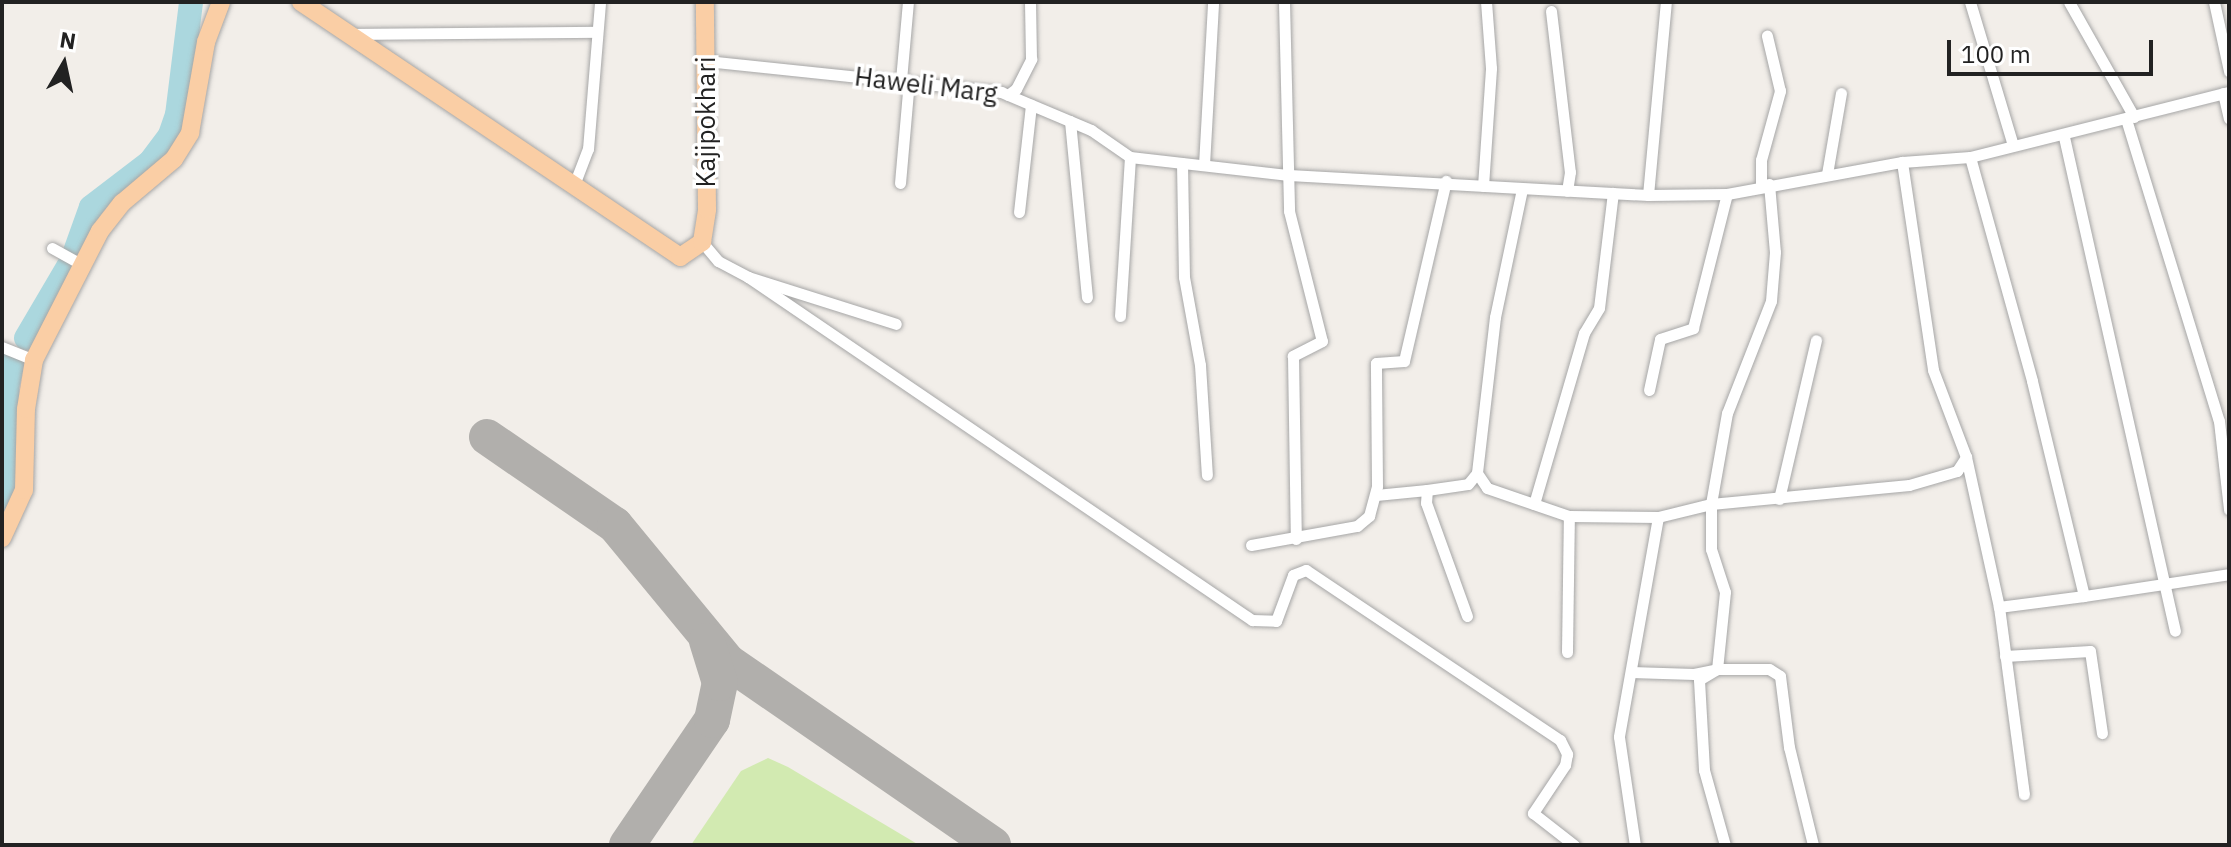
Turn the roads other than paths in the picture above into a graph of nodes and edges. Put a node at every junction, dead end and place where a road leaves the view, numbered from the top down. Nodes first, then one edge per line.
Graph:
1 (221, 2) edge
2 (301, 2) edge
3 (600, 2) edge
4 (705, 2) edge
5 (908, 2) edge
6 (1030, 2) edge
7 (1213, 2) edge
8 (1284, 2) edge
9 (1486, 2) edge
10 (1666, 2) edge
11 (1970, 2) edge
12 (2069, 2) edge
13 (2214, 2) edge
14 (1551, 11) dead end
15 (597, 32) junction
16 (347, 34) junction
17 (1767, 36) dead end
18 (707, 61) junction
19 (2229, 71) edge
20 (905, 81) junction
21 (1841, 93) dead end
22 (2226, 93) edge
23 (1008, 95) junction
24 (1031, 105) junction
25 (2130, 118) junction
26 (2229, 118) edge
27 (1070, 121) junction
28 (2064, 137) junction
29 (2013, 145) junction
30 (1130, 157) junction
31 (1970, 157) junction
32 (1902, 162) junction
33 (1182, 163) junction
34 (1204, 165) junction
35 (1827, 174) junction
36 (1289, 175) junction
37 (1446, 181) junction
38 (900, 183) dead end
39 (574, 185) junction
40 (1765, 185) junction
41 (1483, 186) junction
42 (1522, 189) junction
43 (1567, 191) junction
44 (1613, 193) junction
45 (1727, 194) junction
46 (1648, 195) junction
47 (1019, 212) dead end
48 (702, 242) junction
49 (52, 248) dead end
50 (83, 265) junction
51 (748, 277) junction
52 (1087, 297) dead end
53 (1120, 316) dead end
54 (896, 324) dead end
55 (1816, 340) dead end
56 (2, 347) edge
57 (34, 360) junction
58 (1649, 390) dead end
59 (1966, 457) junction
60 (1477, 473) junction
61 (1207, 475) dead end
62 (1427, 490) junction
63 (1376, 495) junction
64 (1779, 499) junction
65 (1534, 504) junction
66 (1711, 504) junction
67 (2229, 509) edge
68 (1569, 516) junction
69 (1658, 517) junction
70 (2, 538) edge
71 (1296, 539) junction
72 (1251, 545) dead end
73 (2229, 574) edge
74 (2166, 582) junction
75 (2084, 596) junction
76 (1999, 607) junction
77 (1467, 616) dead end
78 (2175, 631) dead end
79 (1567, 652) dead end
80 (2005, 656) junction
81 (1717, 669) junction
82 (1631, 672) junction
83 (2102, 733) dead end
84 (2024, 794) dead end
85 (1574, 845) edge
86 (1635, 845) edge
87 (1725, 845) edge
88 (1813, 845) edge

1 - 50 main road
2 - 16 main road
3 - 15 street
4 - 18 main road, Kajipokhari
5 - 20 street
6 - 23 street
7 - 34 street
8 - 36 street
9 - 41 street
10 - 46 street
11 - 29 street
12 - 25 street
13 - 19 street
14 - 43 street
15 - 16 street
15 - 39 street
16 - 39 main road
17 - 40 street
18 - 20 street, Haweli Marg
18 - 48 main road, Kajipokhari
20 - 23 street, Haweli Marg
20 - 38 street
21 - 35 street
22 - 25 street
22 - 26 street
23 - 24 street, Haweli Marg
24 - 27 street, Haweli Marg
24 - 47 street
25 - 28 street
25 - 67 street
27 - 30 street, Haweli Marg
27 - 52 street
28 - 29 street
28 - 74 street
29 - 31 street
30 - 33 street
30 - 53 street
31 - 32 street
31 - 75 street
32 - 35 street
32 - 59 street
33 - 34 street
33 - 61 street
34 - 36 street
35 - 40 street
36 - 37 street
36 - 71 street
37 - 41 street
37 - 63 street
39 - 48 main road
40 - 45 street
40 - 66 street
41 - 42 street
42 - 43 street
42 - 60 street
43 - 44 street
44 - 46 street
44 - 65 street
45 - 46 street
45 - 58 street
48 - 51 street
49 - 50 street
50 - 57 main road
51 - 54 street
51 - 85 street
55 - 64 street
56 - 57 street
57 - 70 main road
59 - 64 street
59 - 76 street
60 - 62 street
60 - 65 street
62 - 63 street
62 - 77 street
63 - 71 street
64 - 66 street
65 - 68 street
66 - 69 street
66 - 81 street
68 - 69 street
68 - 79 street
69 - 82 street
71 - 72 street
73 - 74 street
74 - 75 street
74 - 78 street
75 - 76 street
76 - 80 street
80 - 83 street
80 - 84 street
81 - 82 street
81 - 87 street
81 - 88 street
82 - 86 street

